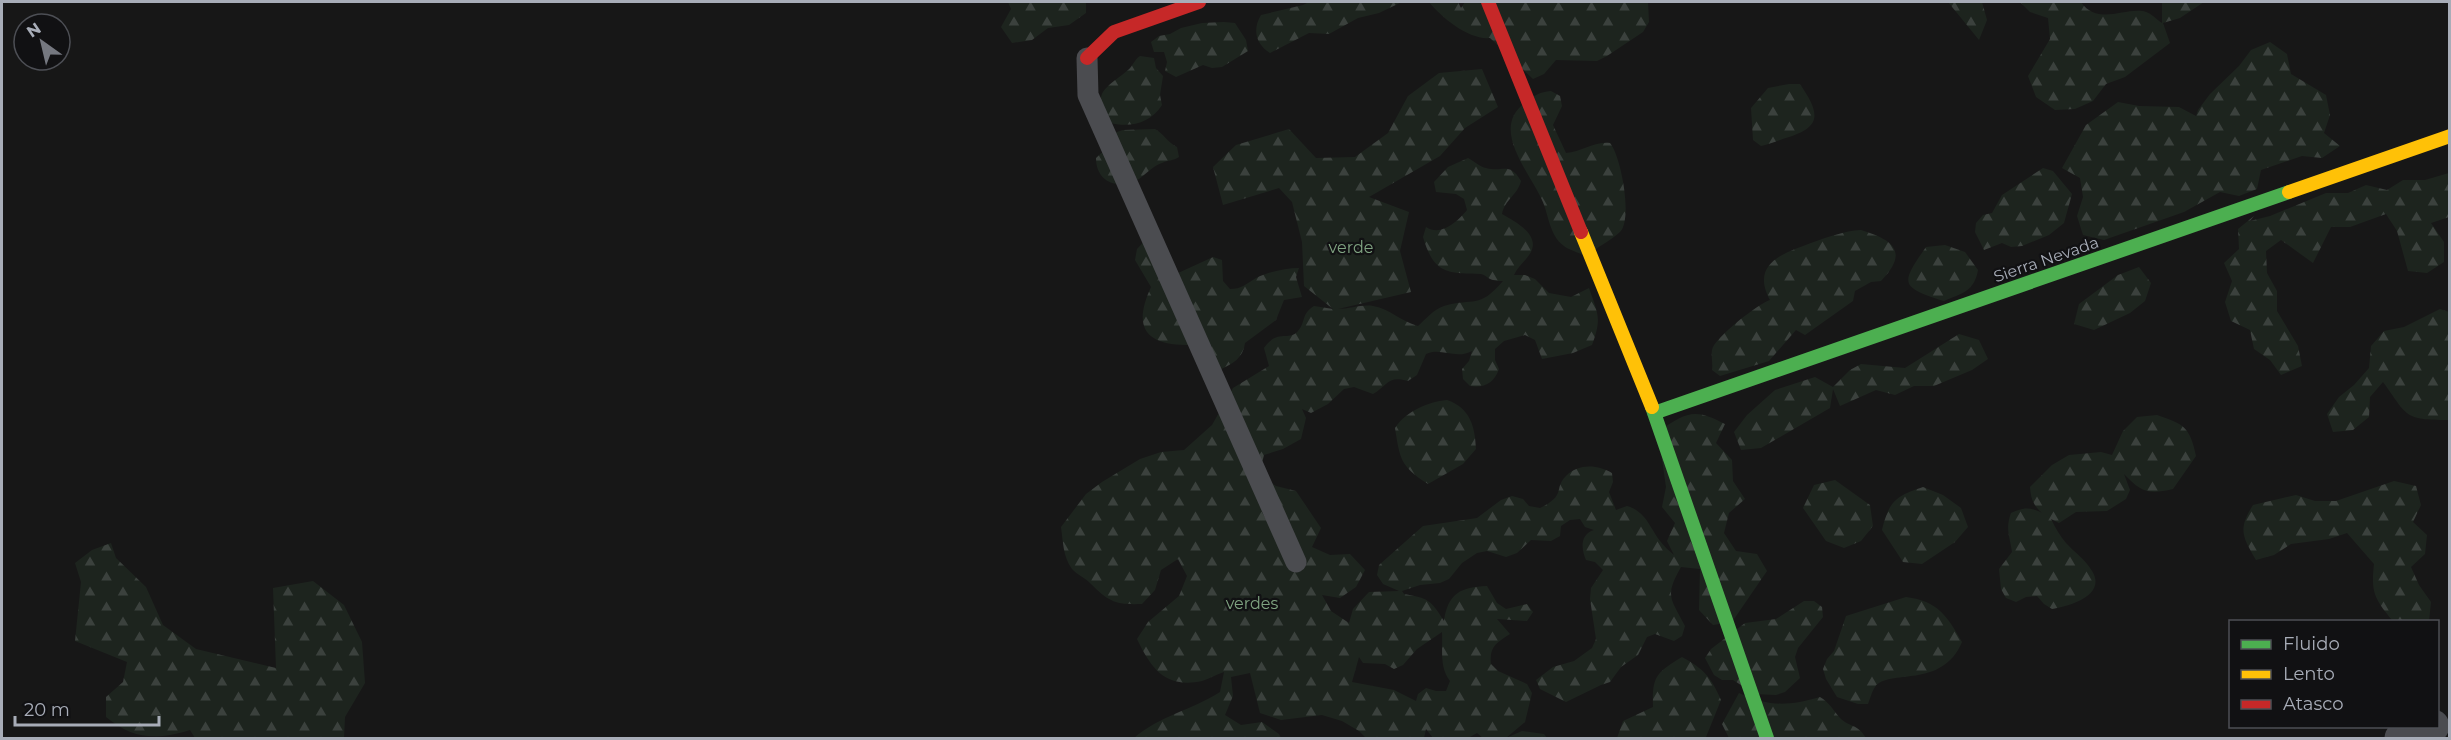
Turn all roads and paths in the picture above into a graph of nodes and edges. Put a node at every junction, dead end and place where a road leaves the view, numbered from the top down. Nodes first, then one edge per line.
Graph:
1 (1199, 2) edge
2 (1488, 2) edge
3 (1087, 58) joint
4 (2450, 136) edge
5 (1654, 413) junction
6 (1296, 561) dead end
7 (2428, 728) edge
8 (1767, 738) edge
9 (2401, 738) edge

1 - 3 street
2 - 5 street
3 - 6 lane
4 - 5 street, Sierra Nevada
5 - 8 street
7 - 9 street

